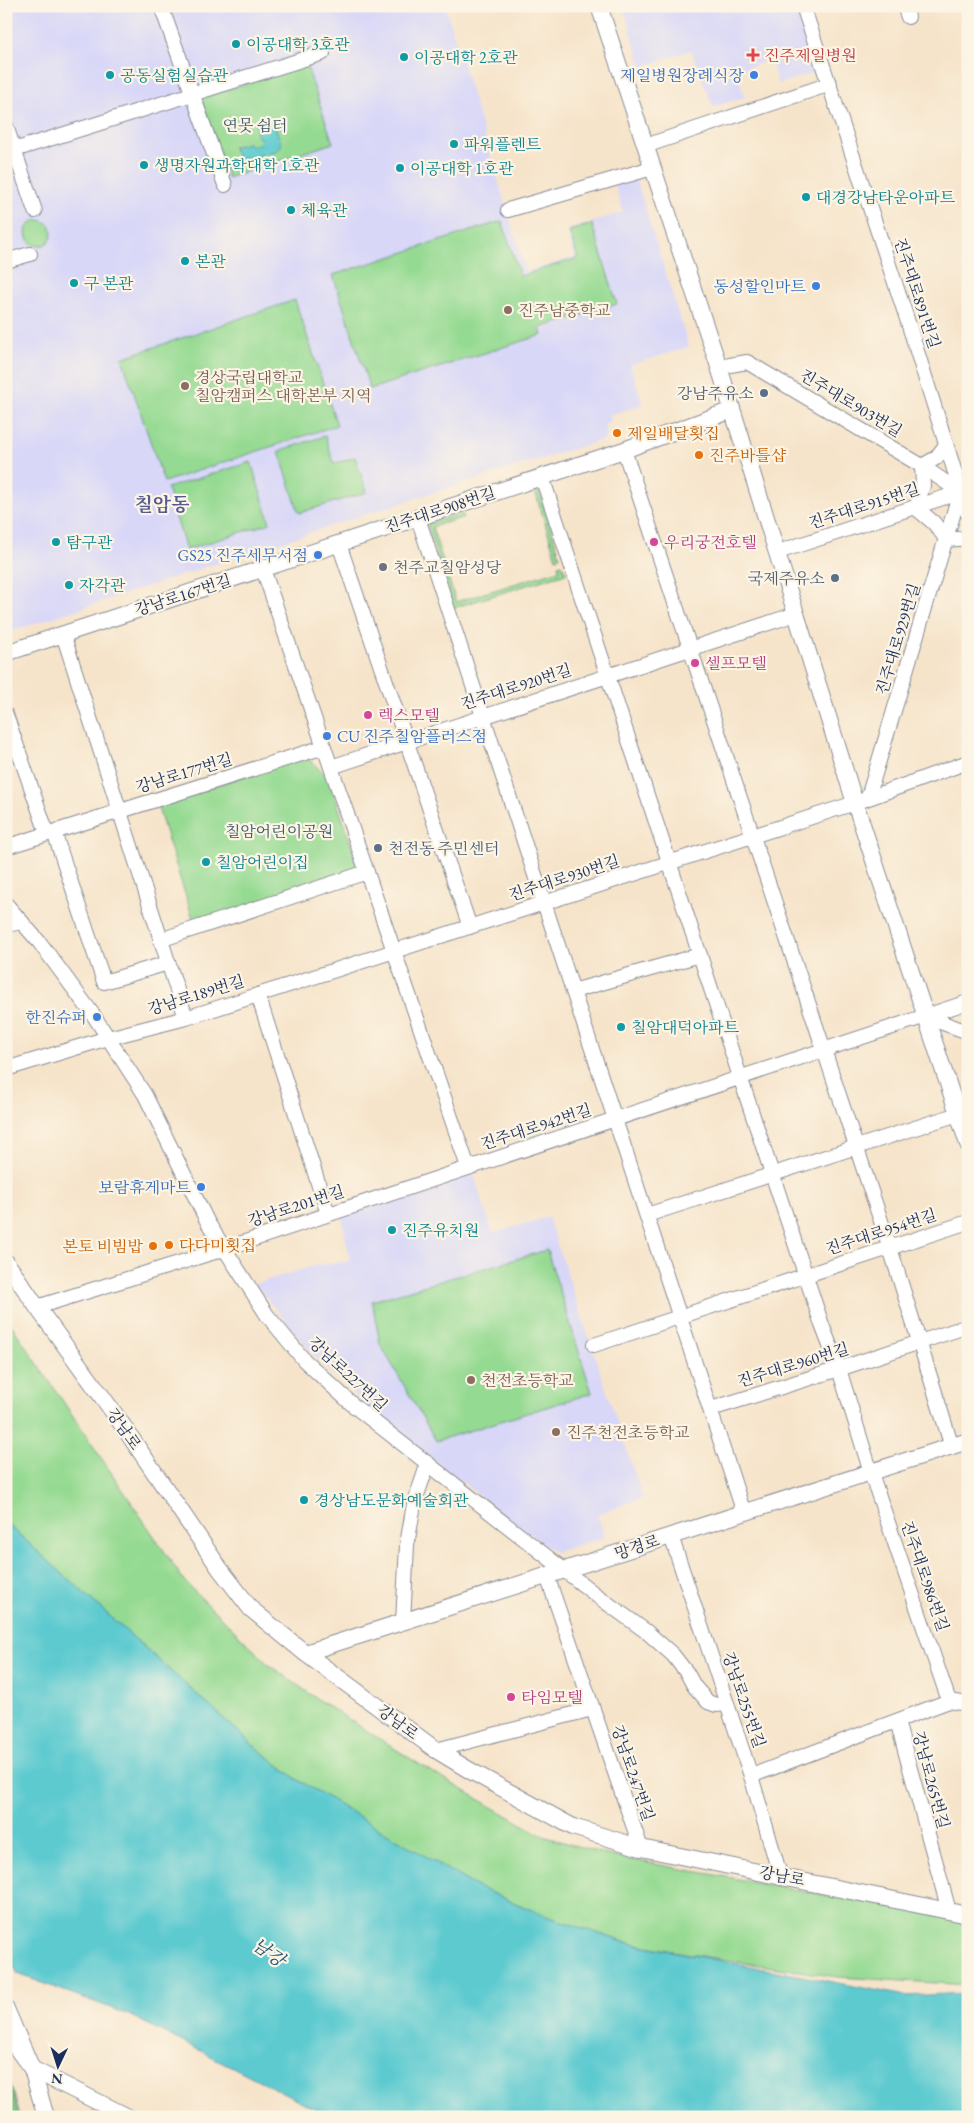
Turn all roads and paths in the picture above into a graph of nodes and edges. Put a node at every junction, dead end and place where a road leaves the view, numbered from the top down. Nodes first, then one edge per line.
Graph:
1 (161, 6) edge
2 (599, 6) edge
3 (803, 6) edge
4 (323, 53) dead end
5 (830, 84) junction
6 (194, 94) junction
7 (6, 126) edge
8 (10, 144) edge
9 (645, 146) junction
10 (652, 168) junction
11 (225, 185) dead end
12 (508, 210) dead end
13 (34, 211) dead end
14 (30, 254) dead end
15 (6, 261) edge
16 (719, 366) junction
17 (732, 410) junction
18 (946, 445) junction
19 (624, 450) junction
20 (922, 466) junction
21 (542, 477) junction
22 (964, 491) edge
23 (916, 508) junction
24 (968, 514) edge
25 (418, 518) junction
26 (968, 538) edge
27 (947, 540) junction
28 (339, 544) junction
29 (778, 552) junction
30 (263, 569) junction
31 (796, 614) junction
32 (63, 634) junction
33 (690, 648) junction
34 (6, 653) edge
35 (608, 675) junction
36 (6, 716) edge
37 (483, 716) junction
38 (407, 742) junction
39 (324, 747) junction
40 (968, 762) edge
41 (331, 767) junction
42 (861, 800) junction
43 (118, 812) junction
44 (51, 832) junction
45 (753, 836) junction
46 (6, 847) edge
47 (669, 862) junction
48 (367, 872) junction
49 (544, 903) junction
50 (6, 904) edge
51 (22, 922) junction
52 (6, 925) edge
53 (470, 927) junction
54 (160, 940) junction
55 (394, 951) junction
56 (700, 955) junction
57 (168, 963) junction
58 (573, 991) junction
59 (258, 995) junction
60 (968, 1002) edge
61 (926, 1017) junction
62 (186, 1018) junction
63 (968, 1032) edge
64 (108, 1038) junction
65 (824, 1050) junction
66 (6, 1069) edge
67 (740, 1078) junction
68 (958, 1114) junction
69 (615, 1119) junction
70 (968, 1144) edge
71 (856, 1147) junction
72 (468, 1168) junction
73 (772, 1174) junction
74 (328, 1214) junction
75 (647, 1215) junction
76 (968, 1222) edge
77 (224, 1248) junction
78 (890, 1248) junction
79 (6, 1262) edge
80 (806, 1276) junction
81 (37, 1307) junction
82 (680, 1317) junction
83 (968, 1326) edge
84 (920, 1342) junction
85 (594, 1345) dead end
86 (839, 1370) junction
87 (710, 1409) junction
88 (968, 1442) edge
89 (952, 1446) junction
90 (428, 1463) junction
91 (871, 1472) junction
92 (744, 1513) junction
93 (670, 1536) junction
94 (565, 1570) junction
95 (547, 1576) junction
96 (403, 1622) junction
97 (305, 1653) junction
98 (949, 1701) junction
99 (727, 1704) junction
100 (968, 1704) edge
101 (592, 1709) junction
102 (897, 1721) junction
103 (436, 1750) junction
104 (751, 1776) junction
105 (641, 1848) junction
106 (780, 1875) junction
107 (949, 1911) junction
108 (968, 1915) edge
109 (6, 2009) edge
110 (6, 2034) edge
111 (32, 2069) junction
112 (46, 2117) edge
113 (128, 2117) edge

1 - 6 street
2 - 9 street
3 - 5 street, 진주대로891번길
4 - 6 street
5 - 9 street
5 - 18 street, 진주대로891번길
6 - 8 street
6 - 11 street
7 - 8 street
8 - 13 street
9 - 10 street
10 - 12 street
10 - 16 street
14 - 15 street
16 - 17 street
16 - 20 street, 진주대로903번길
17 - 19 street, 진주대로908번길
17 - 29 street
18 - 20 street
18 - 22 street, 진주대로891번길
19 - 21 street, 진주대로908번길
19 - 33 street
20 - 22 street, 진주대로903번길
20 - 23 street
21 - 25 street, 진주대로908번길
21 - 35 street
22 - 23 street, 진주대로915번길
22 - 24 street, 진주대로891번길
22 - 27 street, 진주대로929번길
23 - 27 street
23 - 29 street, 진주대로915번길
25 - 28 street, 진주대로908번길
25 - 37 street
26 - 27 street
27 - 42 street, 진주대로929번길
28 - 30 street, 진주대로908번길
28 - 38 street
29 - 31 street
30 - 32 street, 강남로167번길
30 - 39 street
31 - 33 street, 진주대로920번길
31 - 42 street
32 - 34 street, 강남로167번길
32 - 43 street
33 - 35 street, 진주대로920번길
33 - 45 street
35 - 37 street, 진주대로920번길
35 - 47 street
36 - 44 street
37 - 38 street, 진주대로920번길
37 - 49 street
38 - 41 street, 진주대로920번길
38 - 53 street
39 - 41 street
39 - 43 street, 강남로177번길
40 - 42 street, 진주대로930번길
41 - 48 street
42 - 45 street, 진주대로930번길
42 - 61 street
43 - 44 street, 강남로177번길
43 - 54 street
44 - 46 street, 강남로177번길
44 - 57 street
45 - 47 street, 진주대로930번길
45 - 65 street
47 - 49 street, 진주대로930번길
47 - 56 street
48 - 54 street
48 - 55 street
49 - 53 street, 진주대로930번길
49 - 58 street
50 - 51 street, 강남로227번길
51 - 52 street
51 - 64 street, 강남로227번길
53 - 55 street, 진주대로930번길
54 - 57 street
55 - 59 street, 강남로189번길
55 - 72 street
56 - 58 street
56 - 67 street
57 - 62 street
58 - 69 street
59 - 62 street, 강남로189번길
59 - 74 street
60 - 61 street, 진주대로942번길
61 - 63 street
61 - 65 street, 진주대로942번길
61 - 68 street
62 - 64 street, 강남로189번길
64 - 66 street, 강남로189번길
64 - 77 street, 강남로227번길
65 - 67 street, 진주대로942번길
65 - 71 street
67 - 69 street, 진주대로942번길
67 - 73 street
68 - 70 street
68 - 71 street
69 - 72 street, 진주대로942번길
69 - 75 street, 진주대로942번길
71 - 73 street
71 - 78 street
72 - 74 street, 강남로201번길
73 - 75 street
73 - 80 street
74 - 77 street, 강남로201번길
75 - 82 street, 진주대로942번길
76 - 78 street, 진주대로954번길
77 - 81 street, 강남로201번길
77 - 90 street, 강남로227번길
78 - 80 street, 진주대로954번길
78 - 84 street
79 - 81 street, 강남로
80 - 82 street, 진주대로954번길
80 - 86 street, 진주대로986번길
81 - 97 street, 강남로
82 - 85 street, 진주대로954번길
82 - 87 street
83 - 84 street, 진주대로960번길
84 - 86 street, 진주대로960번길
84 - 89 street
86 - 87 street, 진주대로960번길
86 - 91 street, 진주대로986번길
87 - 92 street
88 - 89 street, 망경로
89 - 91 street, 망경로
90 - 94 street, 강남로227번길
90 - 96 street
91 - 92 street, 망경로
91 - 98 street, 진주대로986번길
92 - 93 street, 망경로
93 - 94 street, 망경로
93 - 99 street, 강남로255번길
94 - 95 street, 망경로
94 - 99 street, 강남로227번길
95 - 96 street, 망경로
95 - 101 street, 강남로247번길
96 - 97 street, 망경로
97 - 103 street, 강남로
98 - 100 street
98 - 102 street
99 - 104 street, 강남로255번길
101 - 103 street
101 - 105 street, 강남로247번길
102 - 104 street, 강남로265번길
102 - 107 street, 강남로265번길
103 - 105 street, 강남로
104 - 106 street, 강남로255번길
105 - 106 street, 강남로
106 - 107 street, 강남로
107 - 108 street, 강남로
109 - 111 street
110 - 111 street
111 - 112 street
111 - 113 street

